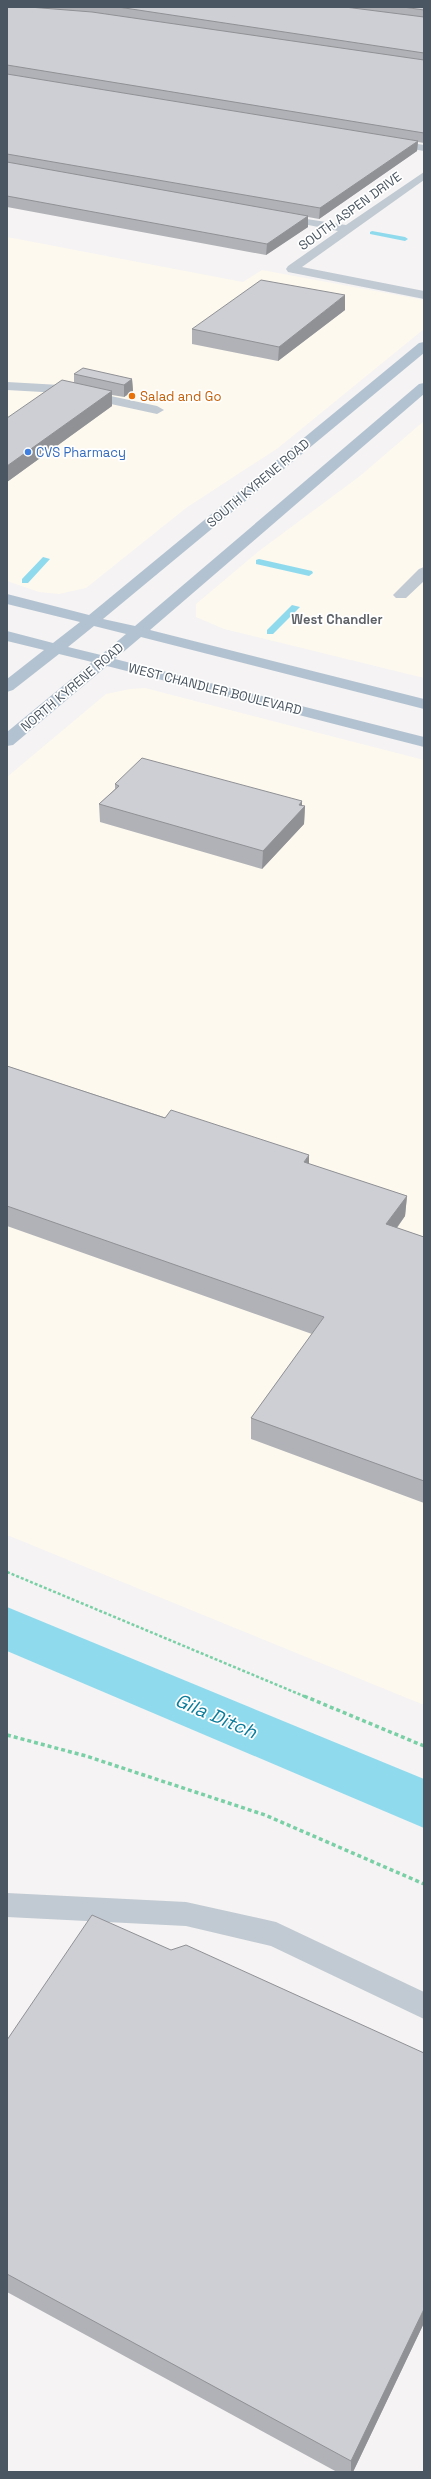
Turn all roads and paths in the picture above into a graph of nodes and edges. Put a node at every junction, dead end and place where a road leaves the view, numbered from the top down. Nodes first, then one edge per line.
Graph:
1 (377, 140) edge
2 (424, 148) edge
3 (424, 175) edge
4 (267, 214) edge
5 (348, 229) junction
6 (424, 295) edge
7 (424, 346) edge
8 (7, 386) edge
9 (424, 387) edge
10 (157, 410) dead end
11 (393, 414) junction
12 (314, 437) junction
13 (424, 572) edge
14 (401, 595) dead end
15 (7, 599) edge
16 (92, 620) junction
17 (138, 632) junction
18 (7, 636) edge
19 (56, 648) junction
20 (104, 661) junction
21 (7, 687) edge
22 (424, 704) edge
23 (7, 741) edge
24 (424, 742) edge
25 (7, 1572) edge
26 (7, 1735) edge
27 (424, 1746) edge
28 (424, 1884) edge
29 (7, 1905) edge
30 (424, 2006) edge

1 - 2 street
3 - 5 street, SOUTH ASPEN DRIVE
4 - 5 street
5 - 6 street, SOUTH ASPEN DRIVE
7 - 12 main road, SOUTH KYRENE ROAD
8 - 10 street
9 - 11 main road
11 - 12 main road
11 - 17 main road
12 - 16 main road, SOUTH KYRENE ROAD
13 - 14 street
15 - 16 main road
16 - 17 main road
16 - 19 main road
17 - 20 main road, NORTH KYRENE ROAD
17 - 22 main road
18 - 19 main road, WEST CHANDLER BOULEVARD
19 - 20 main road, WEST CHANDLER BOULEVARD
19 - 21 main road
20 - 23 main road, NORTH KYRENE ROAD
20 - 24 main road, WEST CHANDLER BOULEVARD
25 - 27 path
26 - 28 path
29 - 30 street

